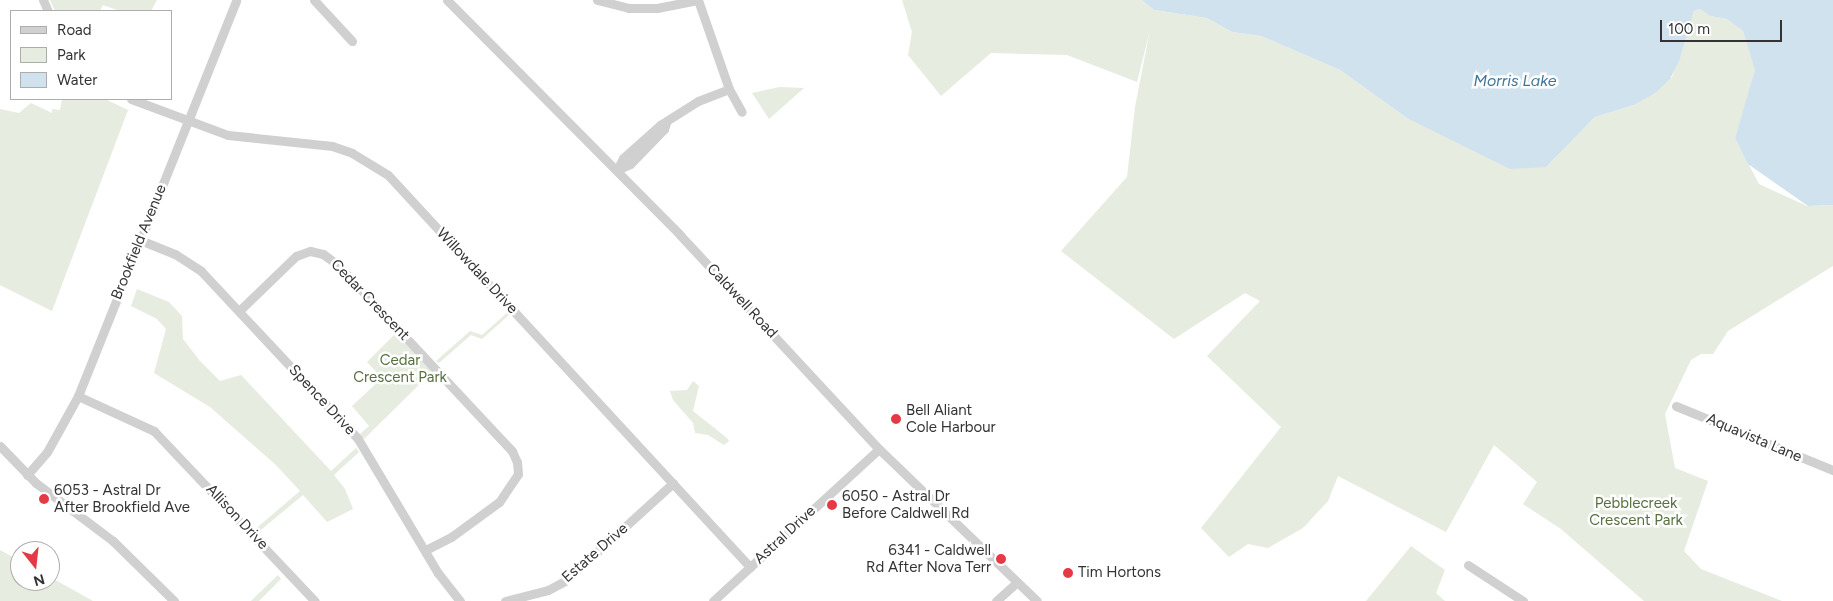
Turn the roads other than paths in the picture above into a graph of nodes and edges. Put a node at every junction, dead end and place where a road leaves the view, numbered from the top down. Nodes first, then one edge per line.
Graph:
1 (236, 0) edge
2 (314, 0) edge
3 (447, 0) edge
4 (597, 0) edge
5 (698, 0) edge
6 (352, 41) dead end
7 (729, 89) junction
8 (134, 100) edge
9 (742, 112) dead end
10 (188, 120) junction
11 (617, 170) junction
12 (140, 240) junction
13 (239, 311) junction
14 (78, 396) junction
15 (1676, 406) dead end
16 (0, 446) edge
17 (879, 448) junction
18 (1833, 470) edge
19 (27, 475) junction
20 (673, 483) junction
21 (425, 550) junction
22 (1468, 564) dead end
23 (750, 567) junction
24 (1017, 582) junction
25 (174, 601) edge
26 (315, 601) edge
27 (460, 601) edge
28 (505, 601) edge
29 (713, 601) edge
30 (996, 601) edge
31 (1037, 601) edge
32 (1523, 601) edge

1 - 10 street, Brookfield Avenue
2 - 6 street
3 - 11 street, Caldwell Road
4 - 5 street
5 - 7 street
7 - 9 street
7 - 11 street
8 - 10 street, Willowdale Drive
10 - 12 street, Brookfield Avenue
10 - 20 street, Willowdale Drive
11 - 17 street, Caldwell Road
12 - 13 street, Spence Drive
12 - 14 street, Brookfield Avenue
13 - 21 street, Spence Drive
13 - 21 street, Cedar Crescent
14 - 19 street, Brookfield Avenue
14 - 26 street, Allison Drive
15 - 18 street, Aquavista Lane
16 - 19 street
17 - 23 street, Astral Drive
17 - 24 street, Caldwell Road
19 - 25 street
20 - 23 street, Willowdale Drive
20 - 28 street, Estate Drive
21 - 27 street, Spence Drive
22 - 32 street
23 - 29 street, Astral Drive
24 - 30 street
24 - 31 street, Caldwell Road

